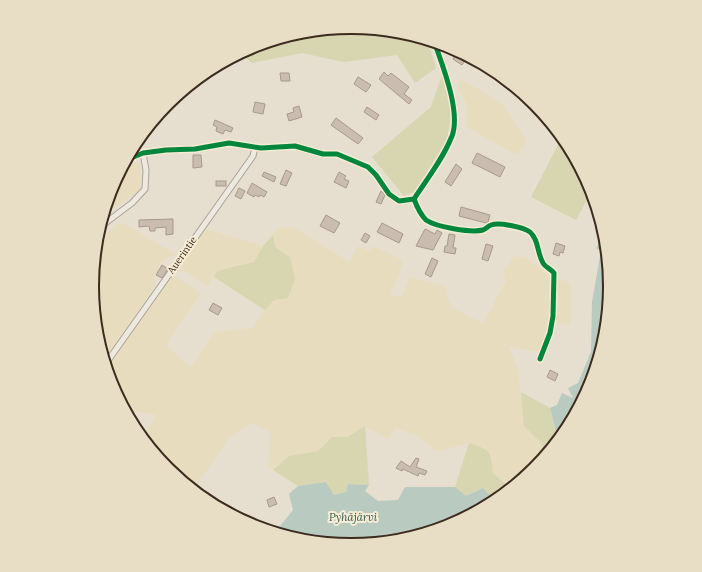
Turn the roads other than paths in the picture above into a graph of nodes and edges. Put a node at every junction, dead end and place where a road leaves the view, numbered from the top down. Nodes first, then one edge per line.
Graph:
1 (437, 49) edge
2 (255, 147) junction
3 (143, 153) junction
4 (135, 156) edge
5 (414, 199) junction
6 (108, 221) edge
7 (110, 358) edge
8 (540, 359) dead end

1 - 5 street
2 - 3 street
2 - 5 street
2 - 7 street, Auerintie
3 - 4 street
3 - 6 street
5 - 8 street

